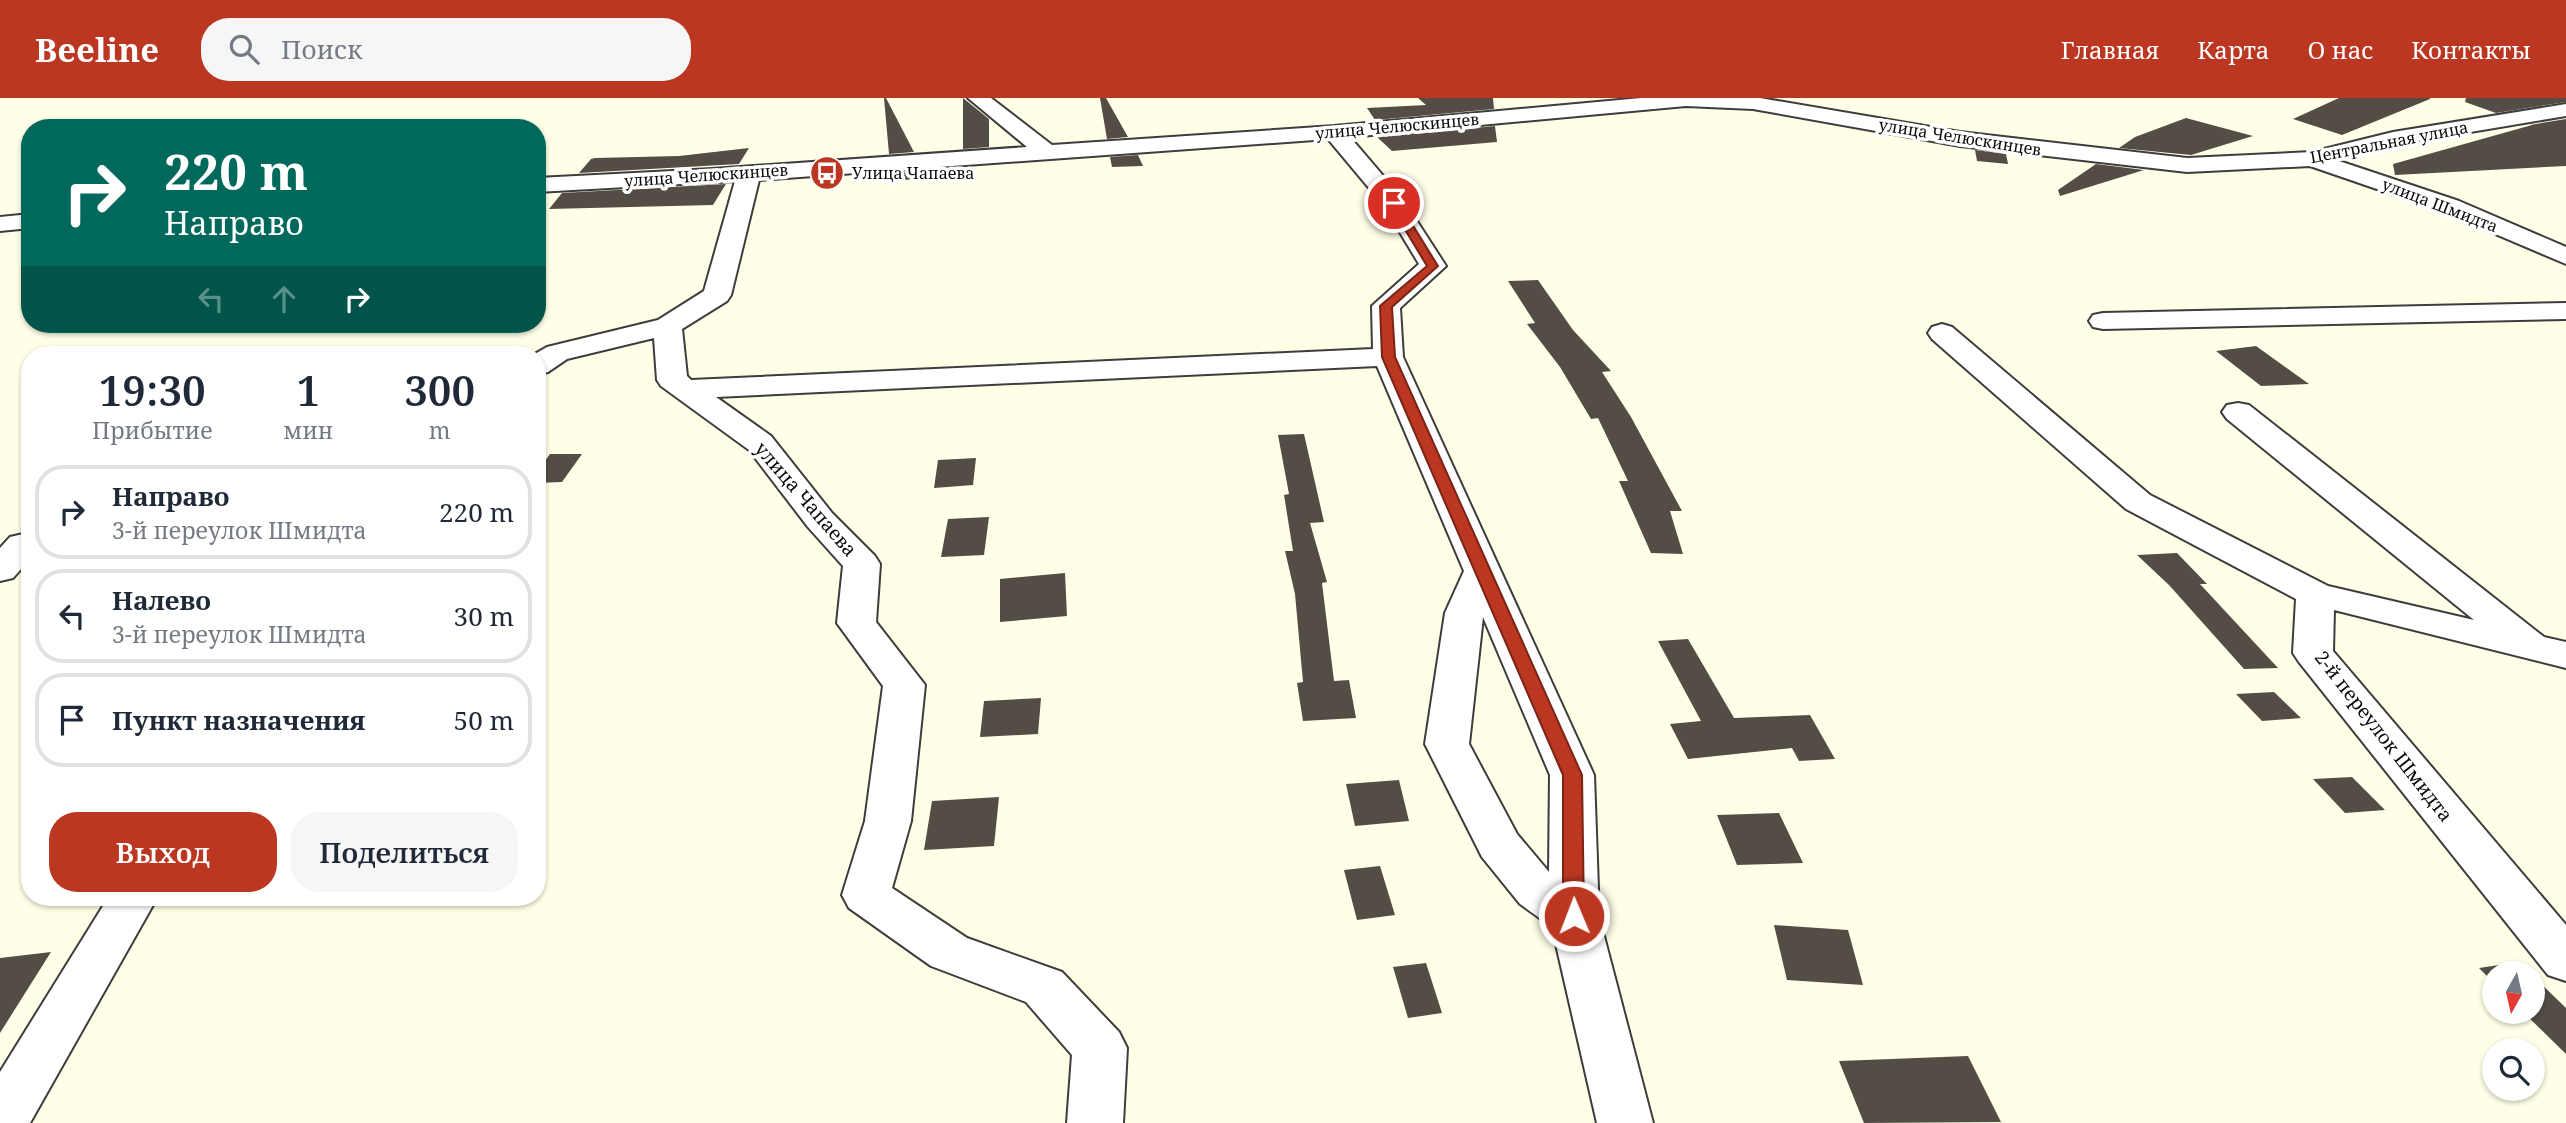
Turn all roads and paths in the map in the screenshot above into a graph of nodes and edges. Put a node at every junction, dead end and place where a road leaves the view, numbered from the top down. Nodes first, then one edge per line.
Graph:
1 (978, 98) edge
2 (1751, 100) edge
3 (2566, 110) edge
4 (1334, 132) junction
5 (1047, 152) junction
6 (2312, 159) junction
7 (2253, 163) joint
8 (749, 172) junction
9 (546, 184) edge
10 (21, 222) edge
11 (0, 224) edge
12 (2566, 256) edge
13 (2566, 311) edge
14 (2103, 321) dead end
15 (668, 326) junction
16 (1942, 333) dead end
17 (1388, 357) junction
18 (546, 360) edge
19 (685, 389) junction
20 (2238, 412) dead end
21 (1481, 573) dead end
22 (2315, 594) junction
23 (2548, 651) edge
24 (128, 906) edge
25 (1574, 916) junction
26 (2566, 961) edge
27 (0, 1122) edge
28 (1095, 1123) edge
29 (1625, 1123) edge

1 - 5 street
2 - 4 street, улица Челюскинцев
2 - 7 street, улица Челюскинцев
3 - 6 street, Центральная улица
4 - 5 street, улица Челюскинцев
4 - 17 street
5 - 8 street, улица Челюскинцев
6 - 7 street, Центральная улица
6 - 12 street, улица Шмидта
8 - 9 street, улица Челюскинцев
8 - 15 street
10 - 11 street
13 - 14 street
15 - 18 street
15 - 19 street, улица Чапаева
16 - 22 street
17 - 19 street
17 - 25 street
19 - 28 street, улица Чапаева
20 - 23 street
21 - 25 street
22 - 23 street
22 - 26 street, 2-й переулок Шмидта
24 - 27 street
25 - 29 street

